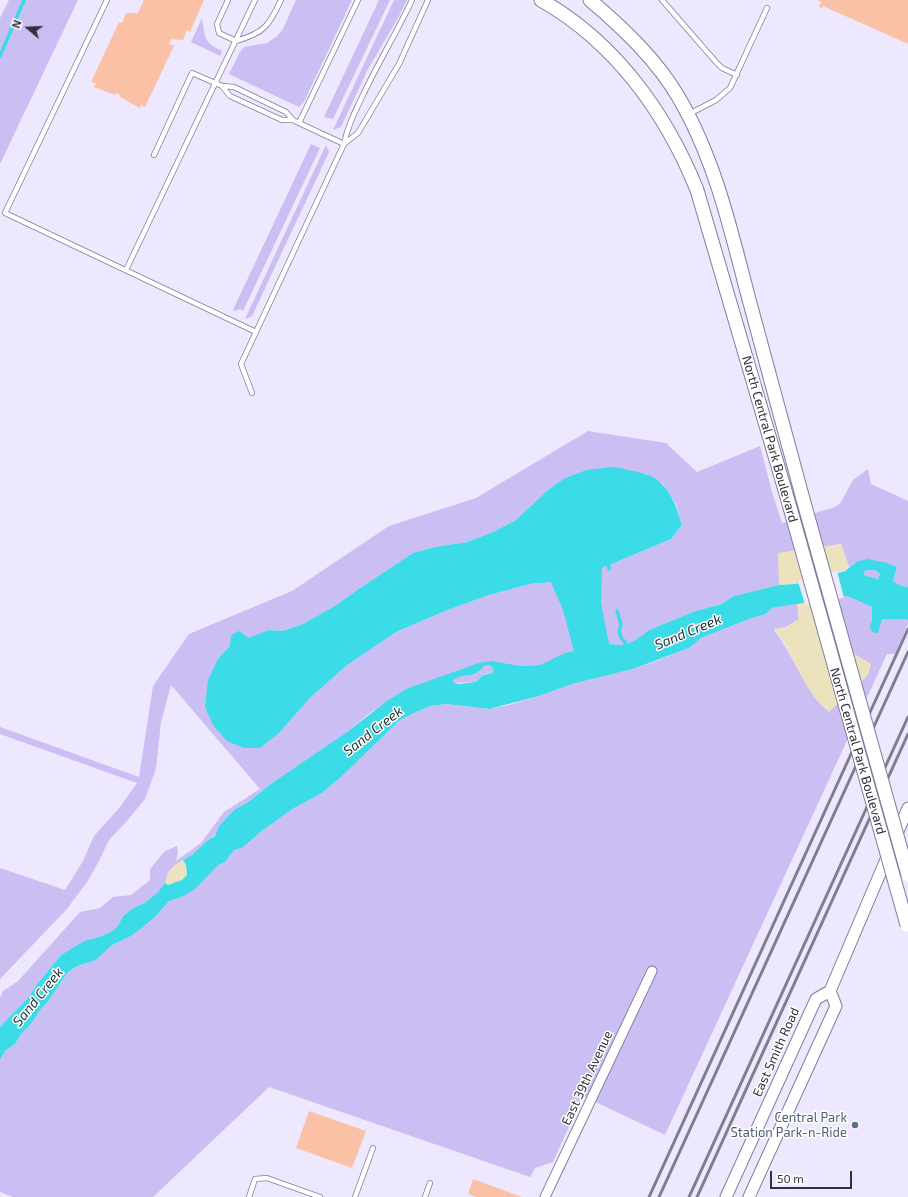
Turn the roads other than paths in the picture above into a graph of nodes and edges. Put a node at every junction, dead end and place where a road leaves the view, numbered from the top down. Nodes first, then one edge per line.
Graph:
1 (107, 0) edge
2 (228, 0) edge
3 (255, 0) edge
4 (281, 0) edge
5 (358, 0) edge
6 (412, 0) edge
7 (428, 0) edge
8 (541, 0) edge
9 (590, 0) edge
10 (662, 0) edge
11 (767, 8) dead end
12 (236, 41) junction
13 (738, 75) junction
14 (216, 83) junction
15 (222, 86) junction
16 (688, 115) junction
17 (293, 120) junction
18 (299, 123) junction
19 (344, 144) junction
20 (154, 156) dead end
21 (126, 270) junction
22 (256, 332) junction
23 (252, 394) dead end
24 (908, 808) edge
25 (908, 875) edge
26 (907, 927) edge
27 (652, 971) dead end
28 (830, 991) junction
29 (373, 1148) dead end
30 (430, 1183) dead end
31 (249, 1197) edge
32 (320, 1197) edge
33 (355, 1197) edge
34 (425, 1197) edge
35 (545, 1197) edge
36 (726, 1197) edge
37 (749, 1197) edge

1 - 21 lane
2 - 12 lane
3 - 12 lane
4 - 12 lane
5 - 18 lane
6 - 19 lane
7 - 19 lane
8 - 26 main road, North Central Park Boulevard, bridge
9 - 16 main road, North Central Park Boulevard
10 - 13 lane
11 - 13 lane
12 - 14 lane
13 - 16 lane
14 - 15 lane
14 - 20 lane
14 - 21 lane
15 - 17 lane
15 - 17 lane
16 - 25 main road, North Central Park Boulevard, bridge
17 - 18 lane
18 - 19 lane
19 - 22 lane
21 - 22 lane
22 - 23 lane
24 - 28 street
27 - 35 street, East 39th Avenue
28 - 36 street, East Smith Road
28 - 37 street
29 - 33 lane
30 - 34 lane
31 - 32 lane

